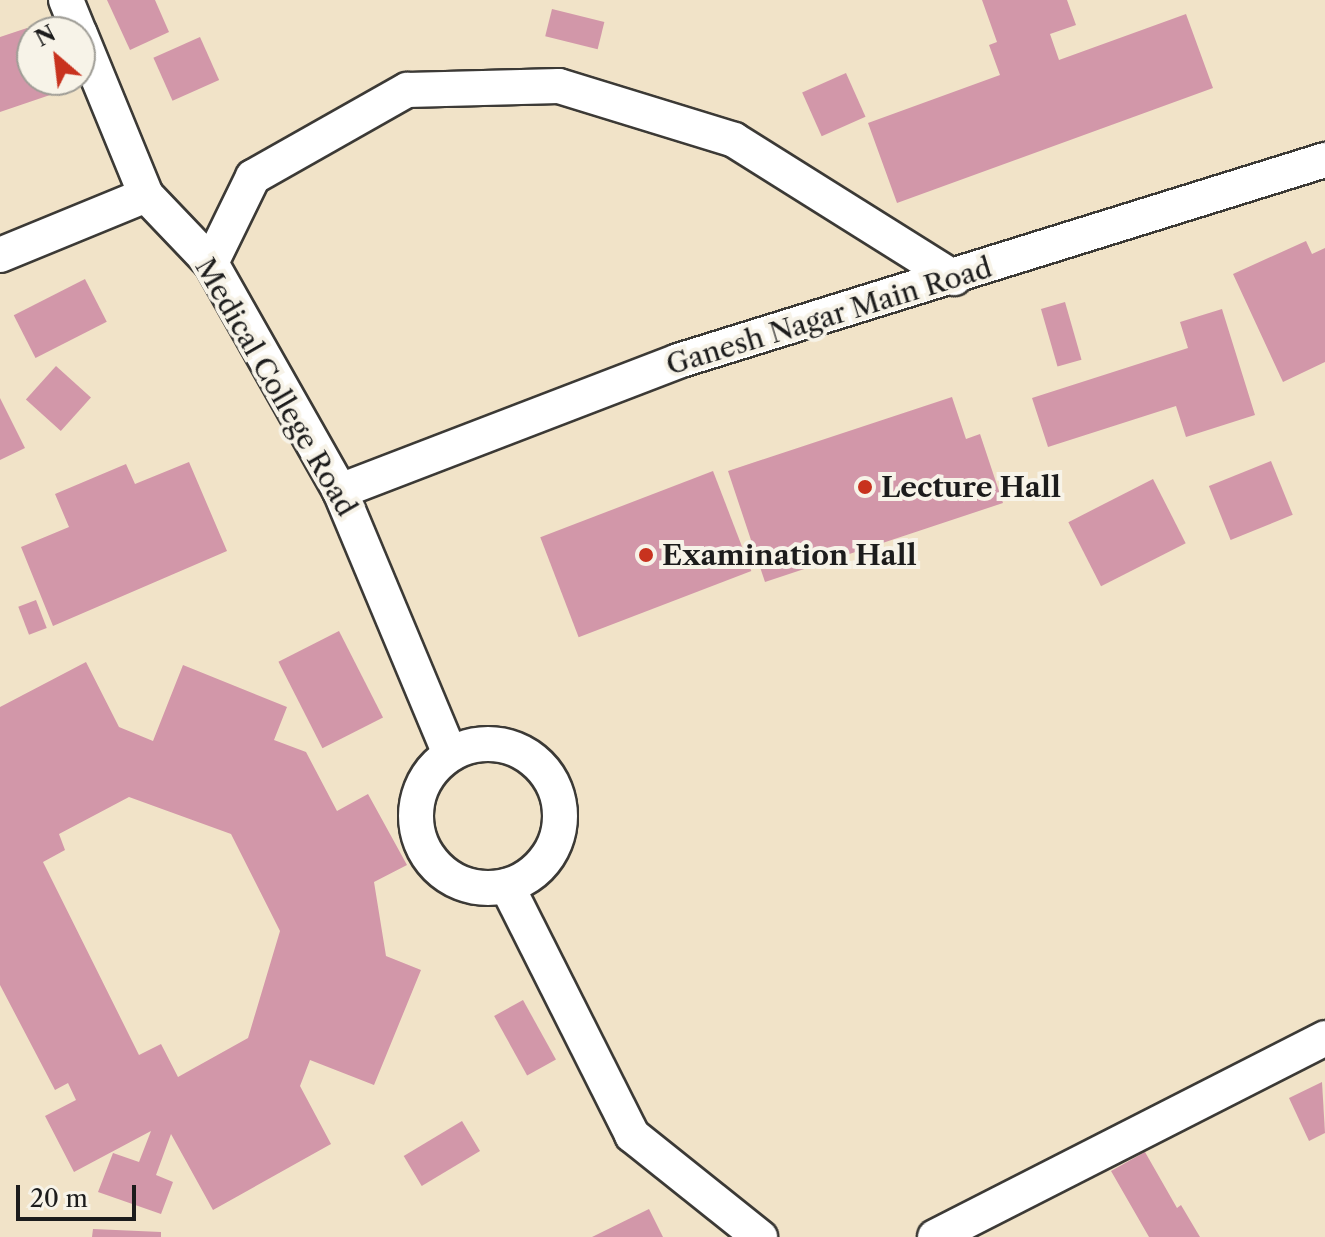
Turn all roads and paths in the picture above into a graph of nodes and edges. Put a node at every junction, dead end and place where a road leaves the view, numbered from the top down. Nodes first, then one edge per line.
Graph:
1 (96, 72) edge
2 (1325, 160) edge
3 (146, 195) junction
4 (0, 255) edge
5 (211, 263) junction
6 (954, 278) junction
7 (340, 491) junction
8 (450, 754) junction
9 (507, 886) junction
10 (1325, 1038) edge
11 (760, 1237) edge
12 (935, 1237) edge

1 - 3 street, Medical College Road
2 - 6 street, Ganesh Nagar Main Road
3 - 4 street
3 - 5 street, Medical College Road
5 - 6 street
5 - 7 street, Medical College Road
6 - 7 street, Ganesh Nagar Main Road
7 - 8 street, Medical College Road
8 - 9 street
8 - 9 street
9 - 11 street
10 - 12 street

